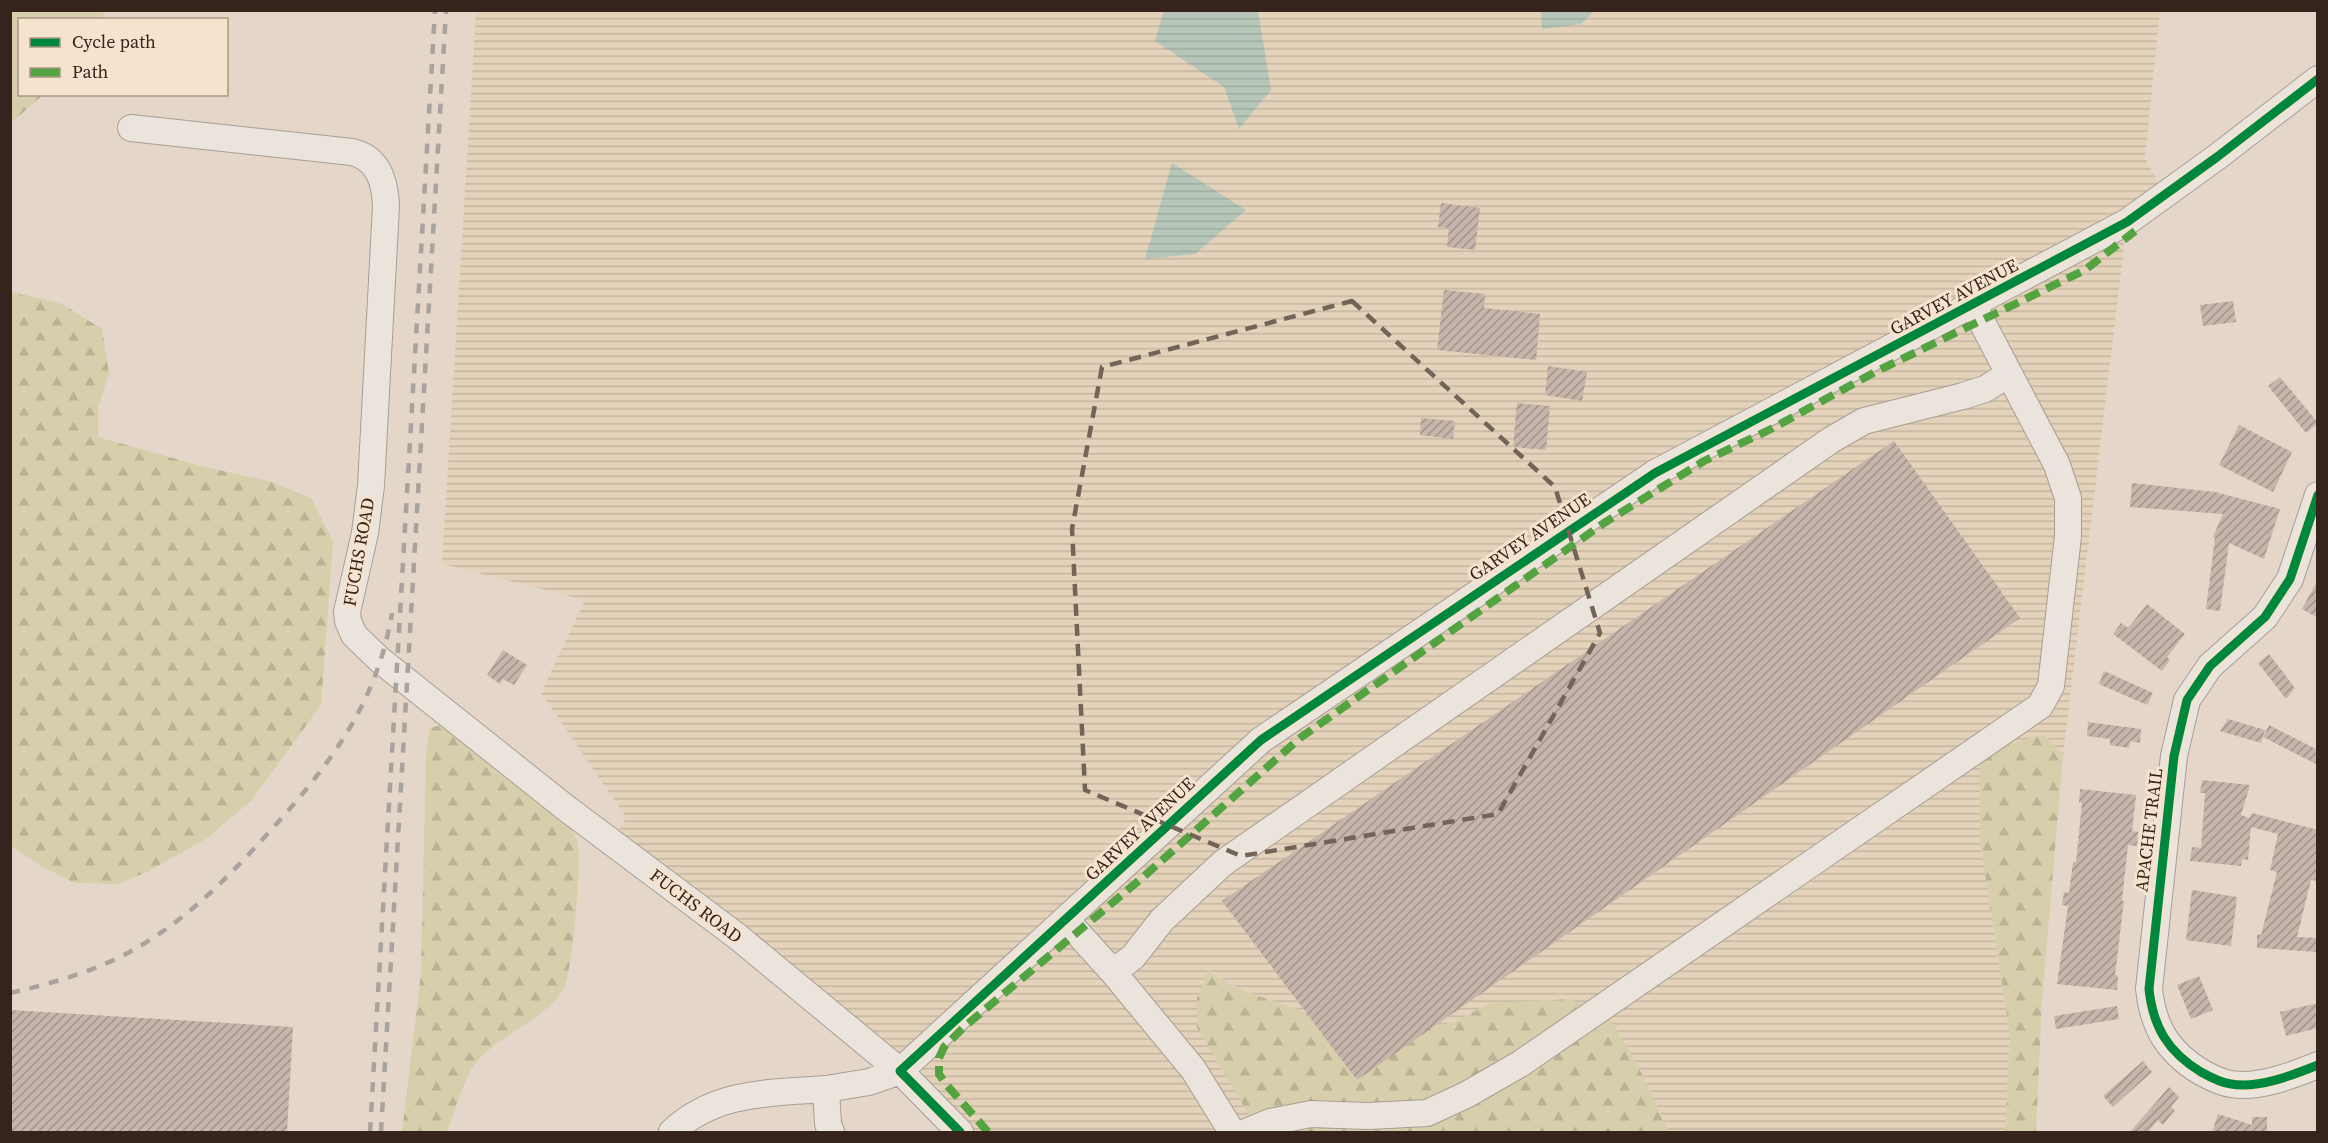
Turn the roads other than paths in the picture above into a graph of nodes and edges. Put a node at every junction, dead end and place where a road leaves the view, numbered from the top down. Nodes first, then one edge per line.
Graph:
1 (2318, 79) edge
2 (131, 128) dead end
3 (1973, 305) junction
4 (2009, 374) junction
5 (2318, 495) edge
6 (1066, 920) junction
7 (1113, 972) junction
8 (2318, 1065) edge
9 (900, 1071) junction
10 (826, 1089) junction
11 (672, 1132) edge
12 (831, 1132) edge
13 (960, 1132) edge
14 (1232, 1132) edge
15 (1246, 1132) edge

1 - 3 street, GARVEY AVENUE
2 - 9 street, FUCHS ROAD
3 - 4 street
3 - 6 street, GARVEY AVENUE
4 - 7 street
4 - 15 street
5 - 8 street, APACHE TRAIL
6 - 7 street
6 - 9 street, GARVEY AVENUE
7 - 14 street
9 - 10 street
9 - 13 street
10 - 11 street
10 - 12 street

